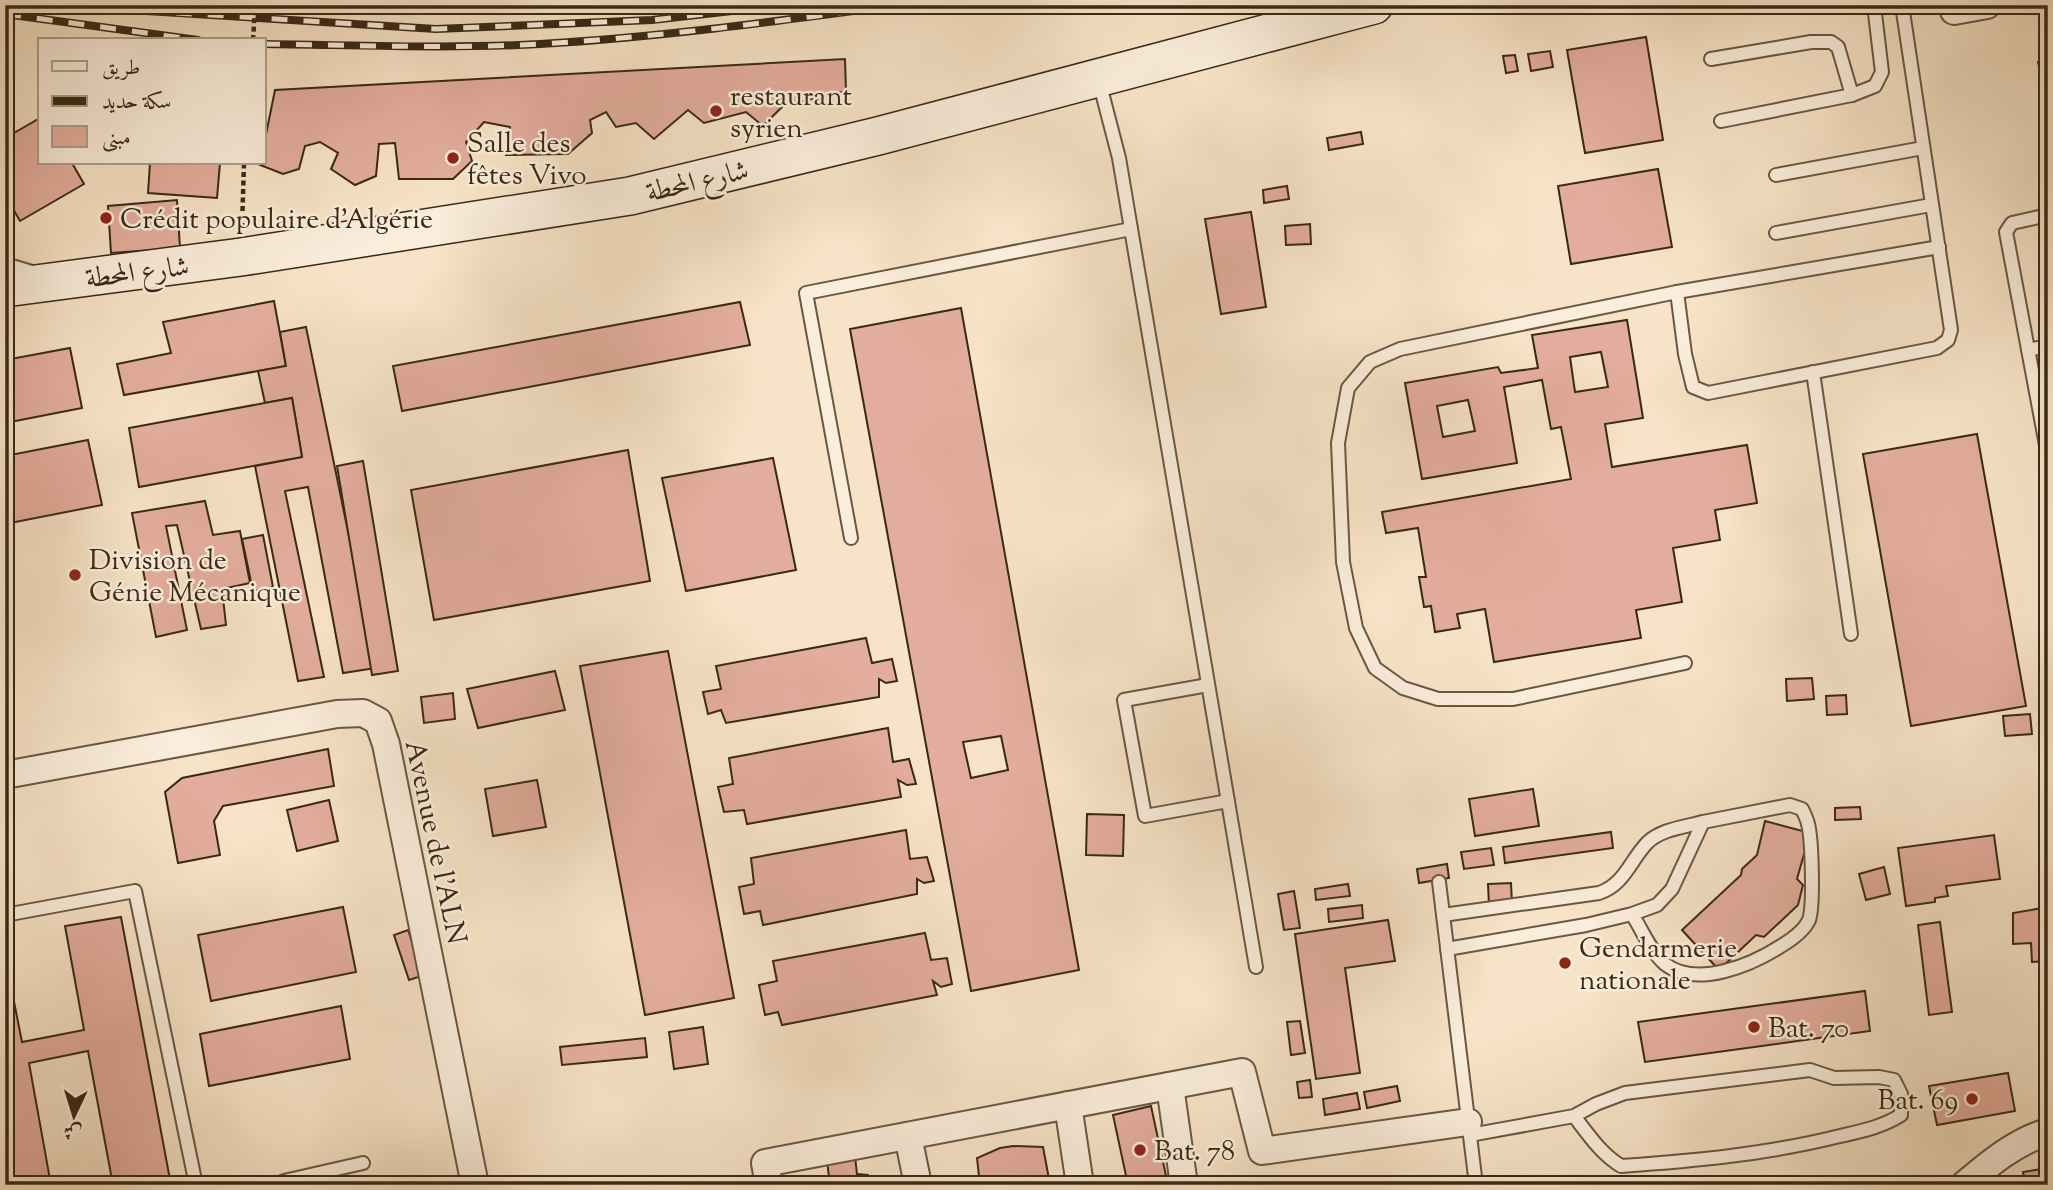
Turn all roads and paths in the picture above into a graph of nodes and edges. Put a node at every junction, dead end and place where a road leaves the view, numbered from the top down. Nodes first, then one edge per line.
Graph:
1 (1374, 5) edge
2 (1874, 5) edge
3 (1902, 5) edge
4 (1987, 5) edge
5 (255, 7) edge
6 (1954, 11) dead end
7 (253, 38) edge
8 (1711, 59) dead end
9 (1098, 77) junction
10 (1852, 95) junction
11 (1721, 121) dead end
12 (1923, 148) junction
13 (244, 164) edge
14 (1776, 175) dead end
15 (1931, 205) junction
16 (2048, 215) edge
17 (239, 220) dead end
18 (1131, 229) junction
19 (1776, 233) dead end
20 (1939, 247) junction
21 (241, 257) junction
22 (5, 264) edge
23 (62, 281) junction
24 (5, 288) edge
25 (1678, 292) junction
26 (2048, 346) edge
27 (2028, 350) junction
28 (1813, 372) junction
29 (2048, 456) edge
30 (851, 538) dead end
31 (1850, 634) dead end
32 (1685, 663) dead end
33 (1208, 685) junction
34 (5, 775) edge
35 (1228, 801) junction
36 (1703, 821) junction
37 (1438, 882) dead end
38 (5, 915) edge
39 (1443, 915) junction
40 (1632, 915) junction
41 (1447, 949) junction
42 (1256, 967) dead end
43 (1170, 1086) junction
44 (1068, 1105) junction
45 (1574, 1116) junction
46 (1469, 1128) junction
47 (2048, 1132) edge
48 (908, 1136) junction
49 (363, 1163) dead end
50 (196, 1185) edge
51 (278, 1185) edge
52 (475, 1185) edge
53 (769, 1185) edge
54 (918, 1185) edge
55 (1080, 1185) edge
56 (1184, 1185) edge
57 (1476, 1185) edge
58 (1964, 1185) edge

1 - 9 main road, شارع المحطة
2 - 10 lane
3 - 12 lane
4 - 6 street
5 - 7 path, bridge
8 - 10 lane
9 - 18 lane
9 - 21 main road, شارع المحطة
10 - 11 lane
12 - 14 lane
12 - 15 lane
13 - 21 path
15 - 19 lane
15 - 20 lane
16 - 27 lane
17 - 21 path
18 - 30 lane
18 - 33 lane
20 - 25 lane
20 - 28 lane
21 - 23 main road, شارع المحطة
22 - 23 lane
23 - 24 main road, شارع المحطة
25 - 28 lane
25 - 32 lane
26 - 27 lane
27 - 29 lane
28 - 31 lane
33 - 35 lane
33 - 35 lane
34 - 52 street, Avenue de l'ALN
35 - 42 lane
36 - 39 lane
36 - 40 lane
36 - 40 lane
37 - 39 lane
38 - 50 lane
39 - 41 lane
40 - 41 lane
41 - 46 lane
43 - 44 street
43 - 46 street
43 - 56 street
44 - 48 street
44 - 55 street
45 - 45 lane
45 - 46 lane
46 - 57 lane
47 - 58 street
48 - 53 street
48 - 54 street
49 - 51 lane

